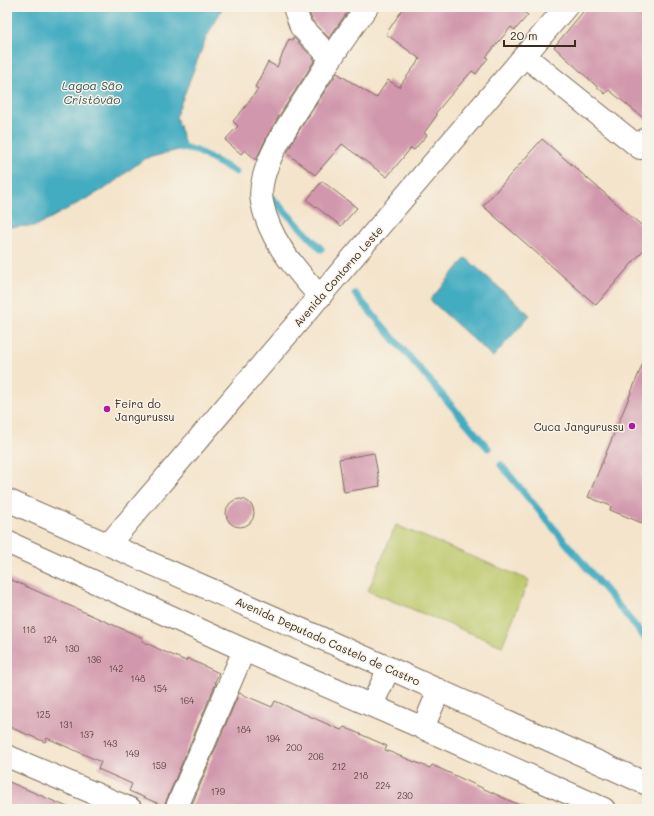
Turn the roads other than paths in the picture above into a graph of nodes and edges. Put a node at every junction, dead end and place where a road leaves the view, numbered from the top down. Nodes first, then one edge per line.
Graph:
1 (294, 7) edge
2 (367, 7) edge
3 (566, 7) edge
4 (525, 56) junction
5 (331, 58) junction
6 (645, 146) edge
7 (320, 297) junction
8 (7, 500) edge
9 (7, 542) edge
10 (109, 544) junction
11 (244, 650) junction
12 (390, 668) junction
13 (439, 690) junction
14 (372, 705) junction
15 (423, 728) junction
16 (7, 756) edge
17 (647, 784) edge
18 (131, 809) edge
19 (176, 809) edge
20 (604, 809) edge

1 - 5 street
2 - 5 street
3 - 4 street, Avenida Contorno Leste
4 - 6 street
4 - 7 street, Avenida Contorno Leste
5 - 7 street
7 - 10 street, Avenida Contorno Leste
8 - 10 street, Avenida Deputado Castelo de Castro
9 - 11 street
10 - 12 street, Avenida Deputado Castelo de Castro
11 - 14 street
11 - 19 street
12 - 13 street, Avenida Deputado Castelo de Castro
12 - 14 street
13 - 15 street
13 - 17 street, Avenida Deputado Castelo de Castro
14 - 15 street
15 - 20 street
16 - 18 street

